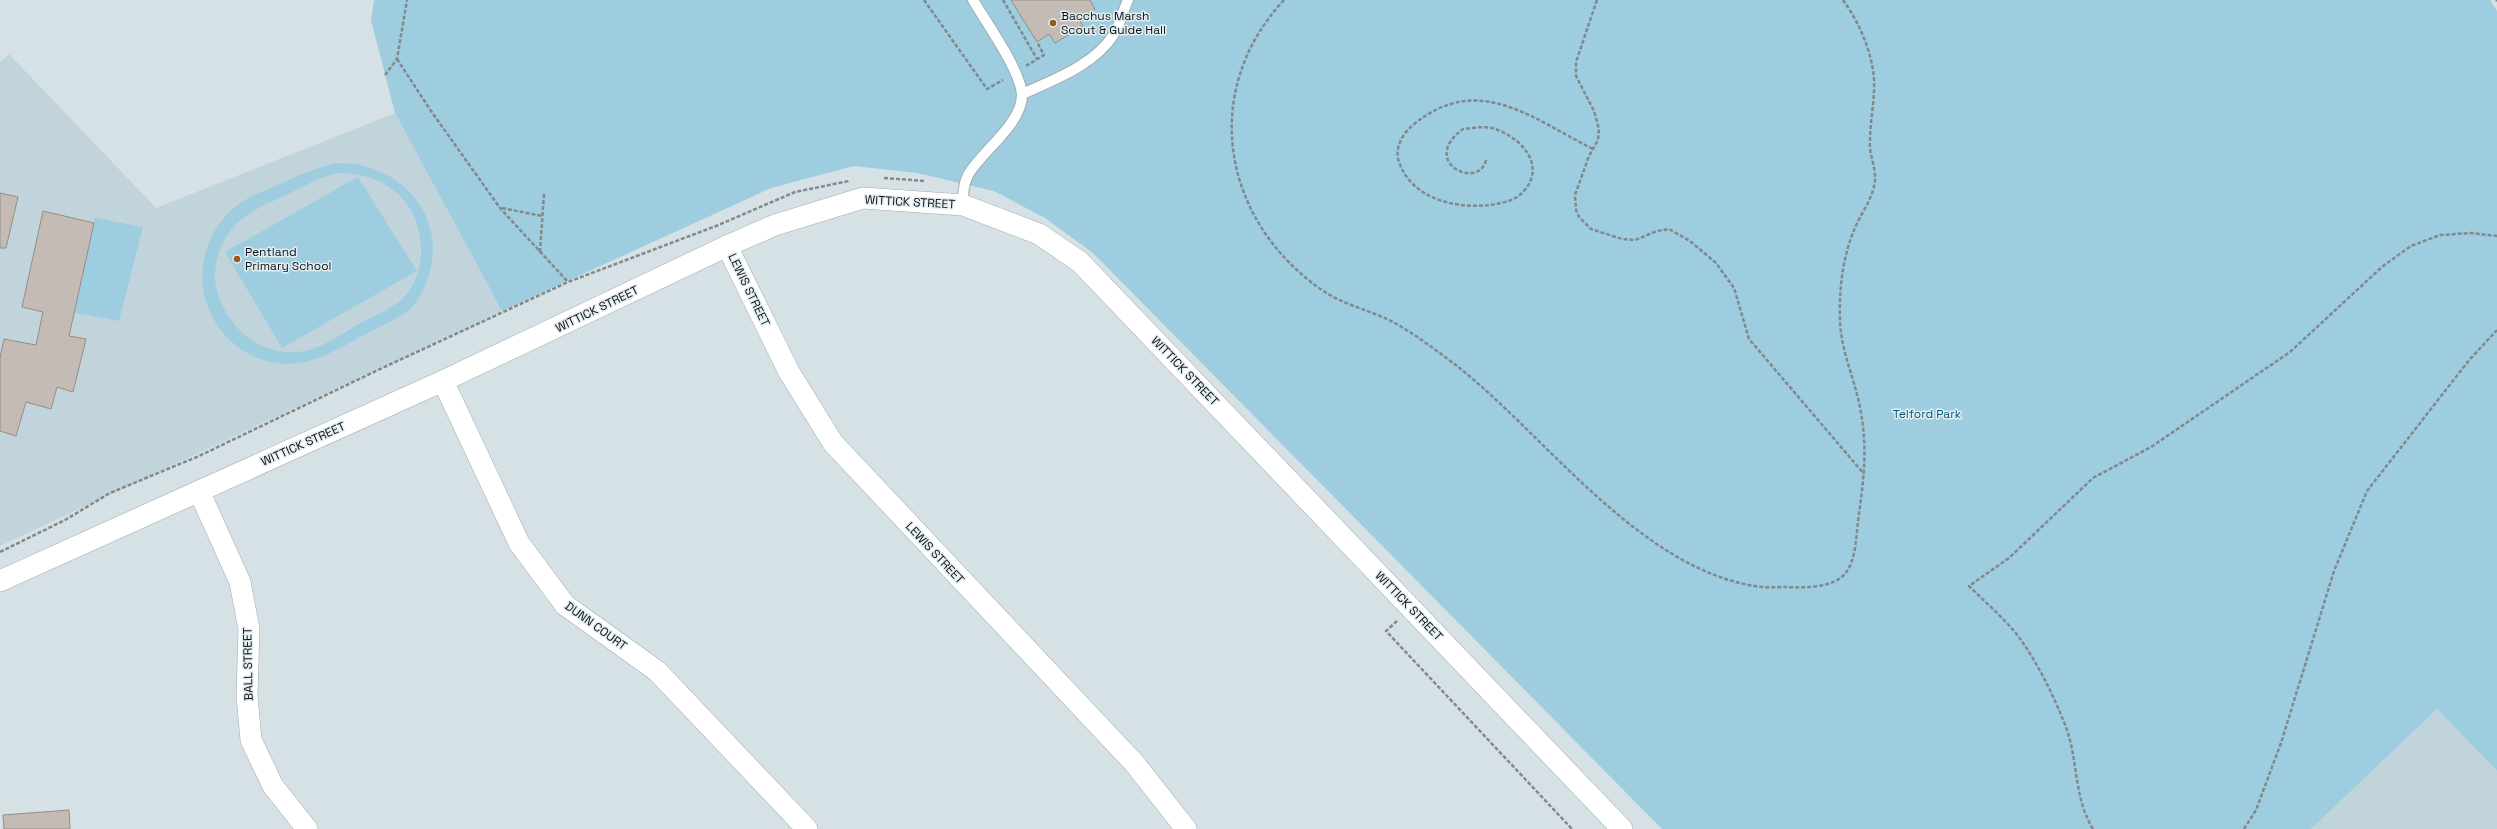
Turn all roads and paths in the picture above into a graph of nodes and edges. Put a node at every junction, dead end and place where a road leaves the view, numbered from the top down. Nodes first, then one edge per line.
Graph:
1 (406, 0) edge
2 (924, 0) edge
3 (973, 0) edge
4 (1003, 0) edge
5 (1128, 0) edge
6 (1284, 0) edge
7 (1597, 0) edge
8 (1844, 0) edge
9 (1037, 42) dead end
10 (397, 59) junction
11 (1037, 59) junction
12 (1016, 72) junction
13 (385, 75) dead end
14 (1022, 94) junction
15 (1592, 149) junction
16 (1486, 160) dead end
17 (876, 178) dead end
18 (852, 180) dead end
19 (929, 182) dead end
20 (544, 194) dead end
21 (963, 205) junction
22 (500, 208) junction
23 (542, 216) junction
24 (2497, 236) edge
25 (728, 246) junction
26 (540, 252) junction
27 (568, 282) junction
28 (2497, 330) edge
29 (442, 382) junction
30 (1865, 474) junction
31 (199, 491) junction
32 (0, 552) edge
33 (0, 581) edge
34 (1411, 608) junction
35 (307, 829) edge
36 (807, 829) edge
37 (1186, 829) edge
38 (1572, 829) edge
39 (1622, 829) edge
40 (2093, 829) edge
41 (2244, 829) edge

1 - 10 path
2 - 12 path
3 - 12 lane
4 - 11 path
5 - 14 lane
6 - 30 path
7 - 15 path
8 - 30 path
9 - 11 path
10 - 13 path
10 - 22 path
11 - 12 path
12 - 14 lane
14 - 21 lane
15 - 16 path
15 - 30 path
17 - 19 path
18 - 27 path
20 - 23 path
21 - 25 street, WITTICK STREET
21 - 34 street, WITTICK STREET
22 - 23 path
22 - 26 path
23 - 26 path
24 - 40 path
25 - 29 street, WITTICK STREET
25 - 37 street, LEWIS STREET
26 - 27 path
27 - 32 path
28 - 41 path
29 - 31 street, WITTICK STREET
29 - 36 street, DUNN COURT
31 - 33 street, WITTICK STREET
31 - 35 street, BALL STREET
34 - 38 path
34 - 39 street, WITTICK STREET

